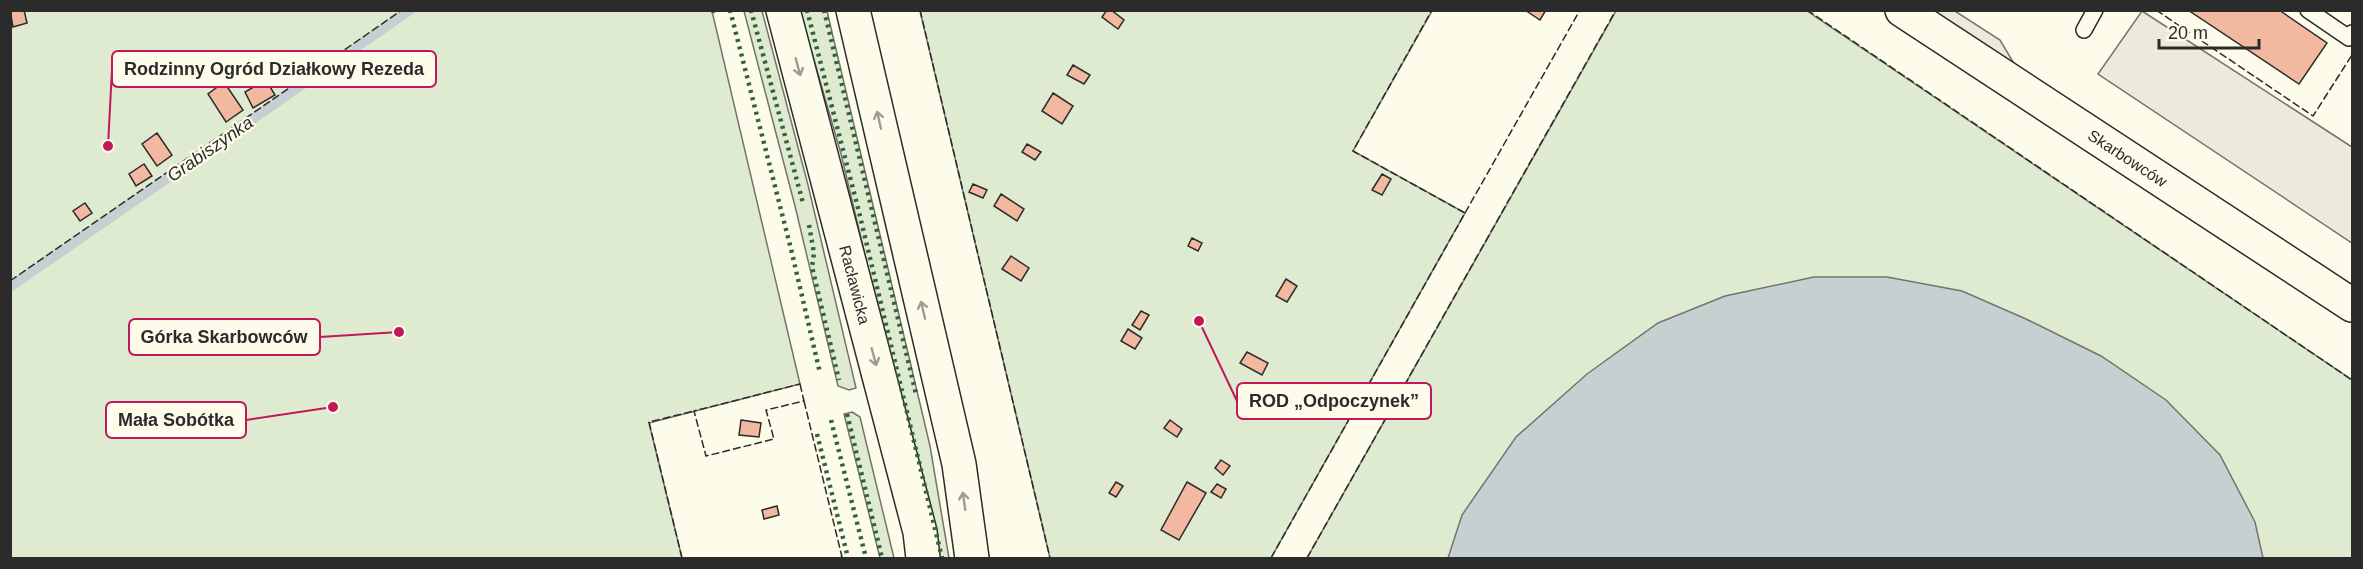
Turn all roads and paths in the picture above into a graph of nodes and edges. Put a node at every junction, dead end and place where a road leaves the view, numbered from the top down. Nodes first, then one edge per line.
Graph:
1 (783, 10) edge
2 (853, 10) edge
3 (1902, 10) edge
4 (2095, 10) edge
5 (2308, 10) edge
6 (2085, 30) dead end
7 (2352, 33) edge
8 (2352, 305) edge
9 (923, 558) edge
10 (972, 558) edge

1 -> 9 street, Racławicka
10 -> 2 street
3 - 8 street, Skarbowców
4 - 6 lane
5 - 7 lane

